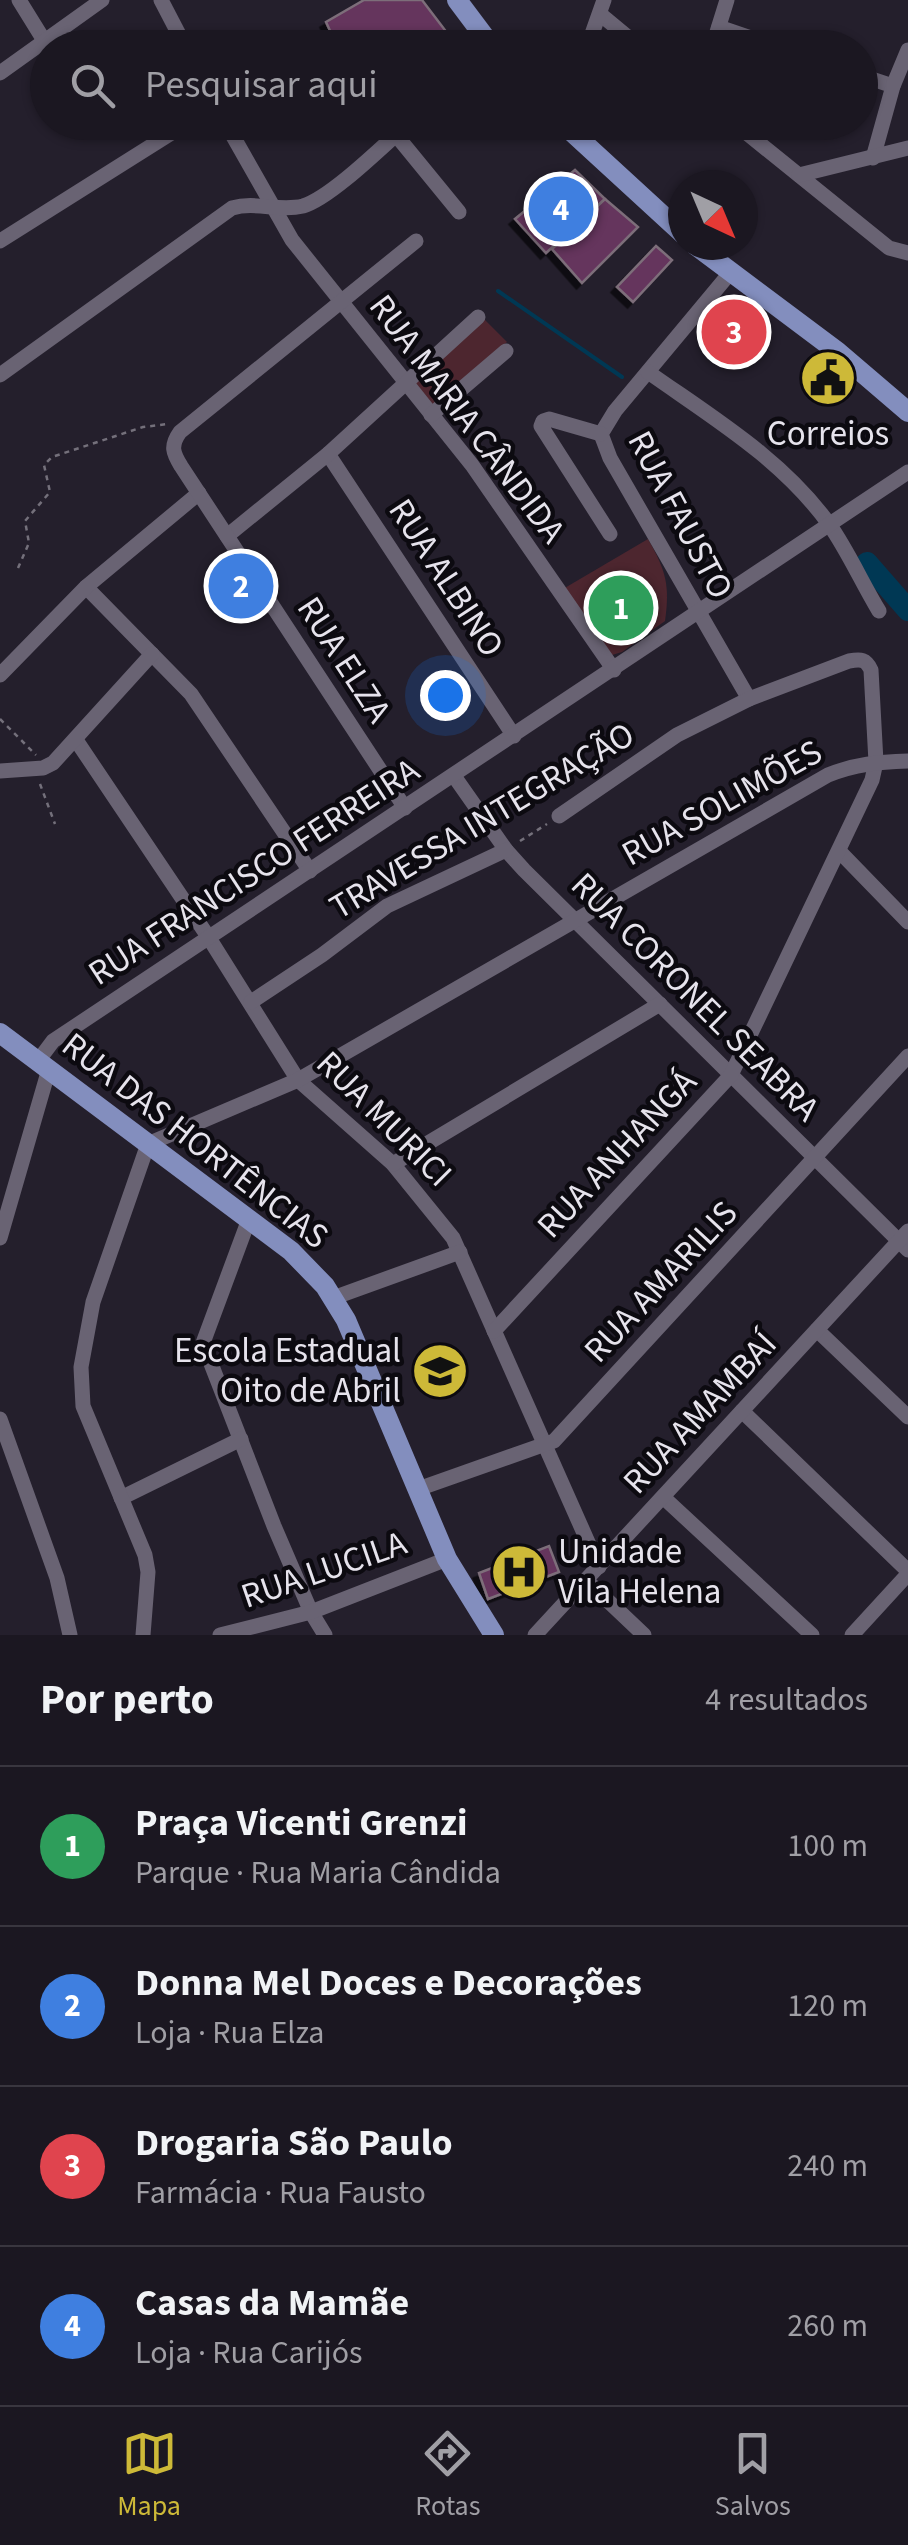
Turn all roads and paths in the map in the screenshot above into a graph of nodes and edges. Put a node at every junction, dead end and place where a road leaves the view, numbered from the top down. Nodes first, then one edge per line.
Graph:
1 (19, 0) edge
2 (102, 0) edge
3 (161, 0) edge
4 (457, 0) edge
5 (727, 0) edge
6 (602, 7) edge
7 (719, 27) junction
8 (38, 30) edge
9 (61, 30) edge
10 (177, 30) edge
11 (480, 30) edge
12 (623, 30) edge
13 (718, 30) edge
14 (728, 30) edge
15 (908, 50) edge
16 (30, 52) edge
17 (0, 73) edge
18 (878, 81) edge
19 (893, 86) junction
20 (160, 140) edge
21 (235, 140) edge
22 (389, 140) edge
23 (401, 140) edge
24 (580, 140) edge
25 (755, 140) edge
26 (908, 148) edge
27 (873, 158) junction
28 (799, 175) junction
29 (270, 205) junction
30 (459, 212) dead end
31 (668, 220) edge
32 (0, 241) edge
33 (416, 241) dead end
34 (908, 253) edge
35 (714, 260) edge
36 (730, 273) junction
37 (341, 305) junction
38 (478, 316) dead end
39 (506, 352) dead end
40 (648, 372) junction
41 (0, 375) edge
42 (406, 384) junction
43 (908, 412) edge
44 (431, 415) junction
45 (601, 434) junction
46 (177, 437) junction
47 (328, 454) junction
48 (908, 472) edge
49 (199, 493) junction
50 (830, 526) junction
51 (610, 534) dead end
52 (227, 536) junction
53 (18, 568) dead end
54 (86, 587) junction
55 (879, 611) dead end
56 (699, 613) junction
57 (152, 654) junction
58 (614, 670) junction
59 (871, 670) joint
60 (0, 675) edge
61 (749, 698) junction
62 (0, 719) edge
63 (514, 736) junction
64 (76, 740) junction
65 (908, 761) edge
66 (876, 762) junction
67 (41, 768) junction
68 (0, 770) edge
69 (454, 776) junction
70 (405, 808) junction
71 (559, 816) joint
72 (54, 824) dead end
73 (506, 850) junction
74 (840, 852) junction
75 (310, 871) junction
76 (574, 920) junction
77 (908, 922) edge
78 (209, 938) junction
79 (251, 1002) junction
80 (660, 1004) junction
81 (0, 1033) edge
82 (908, 1056) edge
83 (44, 1065) junction
84 (731, 1074) junction
85 (298, 1080) junction
86 (148, 1144) junction
87 (816, 1160) junction
88 (393, 1164) junction
89 (249, 1218) junction
90 (0, 1238) edge
91 (905, 1240) edge
92 (460, 1252) junction
93 (333, 1298) junction
94 (817, 1330) junction
95 (494, 1332) junction
96 (742, 1411) junction
97 (908, 1416) edge
98 (0, 1419) edge
99 (240, 1439) junction
100 (545, 1446) junction
101 (418, 1489) junction
102 (662, 1497) junction
103 (121, 1498) junction
104 (447, 1559) junction
105 (599, 1567) junction
106 (908, 1573) edge
107 (586, 1580) junction
108 (310, 1612) junction
109 (70, 1635) edge
110 (143, 1635) edge
111 (220, 1635) edge
112 (325, 1635) edge
113 (494, 1635) edge
114 (535, 1635) edge
115 (644, 1635) edge
116 (812, 1635) edge
117 (852, 1635) edge

1 - 8 street
2 - 9 street
3 - 10 street
4 - 11 main road
5 - 7 street
6 - 12 street
7 - 13 street
7 - 14 street
15 - 19 street
16 - 17 street
18 - 19 street
19 - 27 street
20 - 32 street
21 - 29 street, RUA MARIA CÂNDIDA
22 - 29 street
23 - 30 street
24 - 31 main road
25 - 28 street
26 - 27 street
27 - 28 street
28 - 34 street
29 - 37 street, RUA MARIA CÂNDIDA
29 - 41 street
33 - 37 street
35 - 36 main road
36 - 40 street, RUA FAUSTO
36 - 43 main road
37 - 42 street, RUA MARIA CÂNDIDA
37 - 46 street
38 - 42 street
39 - 44 street
40 - 45 street, RUA FAUSTO
40 - 50 street
42 - 44 street, RUA MARIA CÂNDIDA
42 - 47 street
44 - 58 street, RUA MARIA CÂNDIDA
45 - 51 street
45 - 56 street, RUA FAUSTO
46 - 49 street, RUA ELZA
46 - 53 path
47 - 52 street
47 - 63 street, RUA ALBINO
48 - 50 street, RUA FRANCISCO FERREIRA
49 - 52 street, RUA ELZA
49 - 54 street
50 - 55 street
50 - 56 street, RUA FRANCISCO FERREIRA
52 - 70 street, RUA ELZA
54 - 57 street
54 - 60 street
56 - 58 street, RUA FRANCISCO FERREIRA
56 - 61 street, RUA FAUSTO
57 - 64 street
57 - 75 street
58 - 63 street, RUA FRANCISCO FERREIRA
59 - 61 street, TRAVESSA INTEGRAÇÃO
59 - 66 street, RUA ANHANGÁ
61 - 71 street, TRAVESSA INTEGRAÇÃO
62 - 67 path
63 - 69 street, RUA FRANCISCO FERREIRA
64 - 67 street
64 - 78 street, RUA MURICI
65 - 66 street, RUA SOLIMÕES
66 - 74 street, RUA ANHANGÁ
66 - 76 street, RUA SOLIMÕES
67 - 68 street
67 - 72 path
69 - 70 street, RUA FRANCISCO FERREIRA
69 - 73 street, RUA CORONEL SEABRA
70 - 75 street, RUA FRANCISCO FERREIRA
71 - 73 path, TRAVESSA INTEGRAÇÃO
73 - 76 street, RUA CORONEL SEABRA
73 - 79 street, TRAVESSA INTEGRAÇÃO
74 - 77 street
74 - 84 street, RUA ANHANGÁ
75 - 78 street, RUA FRANCISCO FERREIRA
76 - 80 street, RUA CORONEL SEABRA
76 - 85 street, RUA SOLIMÕES
78 - 79 street, RUA MURICI
78 - 83 street, RUA FRANCISCO FERREIRA
79 - 85 street, RUA MURICI
80 - 84 street, RUA CORONEL SEABRA
80 - 88 street
81 - 83 main road, RUA DAS HORTÊNCIAS
82 - 87 street, RUA AMARILIS
83 - 86 main road, RUA DAS HORTÊNCIAS
83 - 90 street
84 - 87 street, RUA CORONEL SEABRA
84 - 95 street, RUA ANHANGÁ
85 - 86 street, RUA SOLIMÕES
85 - 88 street, RUA MURICI
86 - 89 main road, RUA DAS HORTÊNCIAS
86 - 103 street
87 - 91 street, RUA CORONEL SEABRA
87 - 100 street, RUA AMARILIS
88 - 92 street, RUA MURICI
89 - 93 main road, RUA DAS HORTÊNCIAS
89 - 99 street
91 - 94 street, RUA AMAMBAÍ
92 - 93 street
92 - 95 street, RUA MURICI
93 - 101 main road, RUA DAS HORTÊNCIAS
94 - 96 street, RUA AMAMBAÍ
94 - 97 street
95 - 100 street, RUA MURICI
96 - 102 street, RUA AMAMBAÍ
96 - 106 street
98 - 109 street
99 - 103 street
99 - 108 street
100 - 101 street, RUA AMARILIS
100 - 105 street, RUA MURICI
101 - 104 main road, RUA DAS HORTÊNCIAS
102 - 105 street, RUA AMAMBAÍ
102 - 116 street
103 - 110 street
104 - 108 street, RUA LUCILA
104 - 113 main road, RUA DAS HORTÊNCIAS
105 - 107 street, RUA AMAMBAÍ
106 - 117 street
107 - 114 street, RUA AMAMBAÍ
107 - 115 street
108 - 111 street, RUA LUCILA
108 - 112 street

